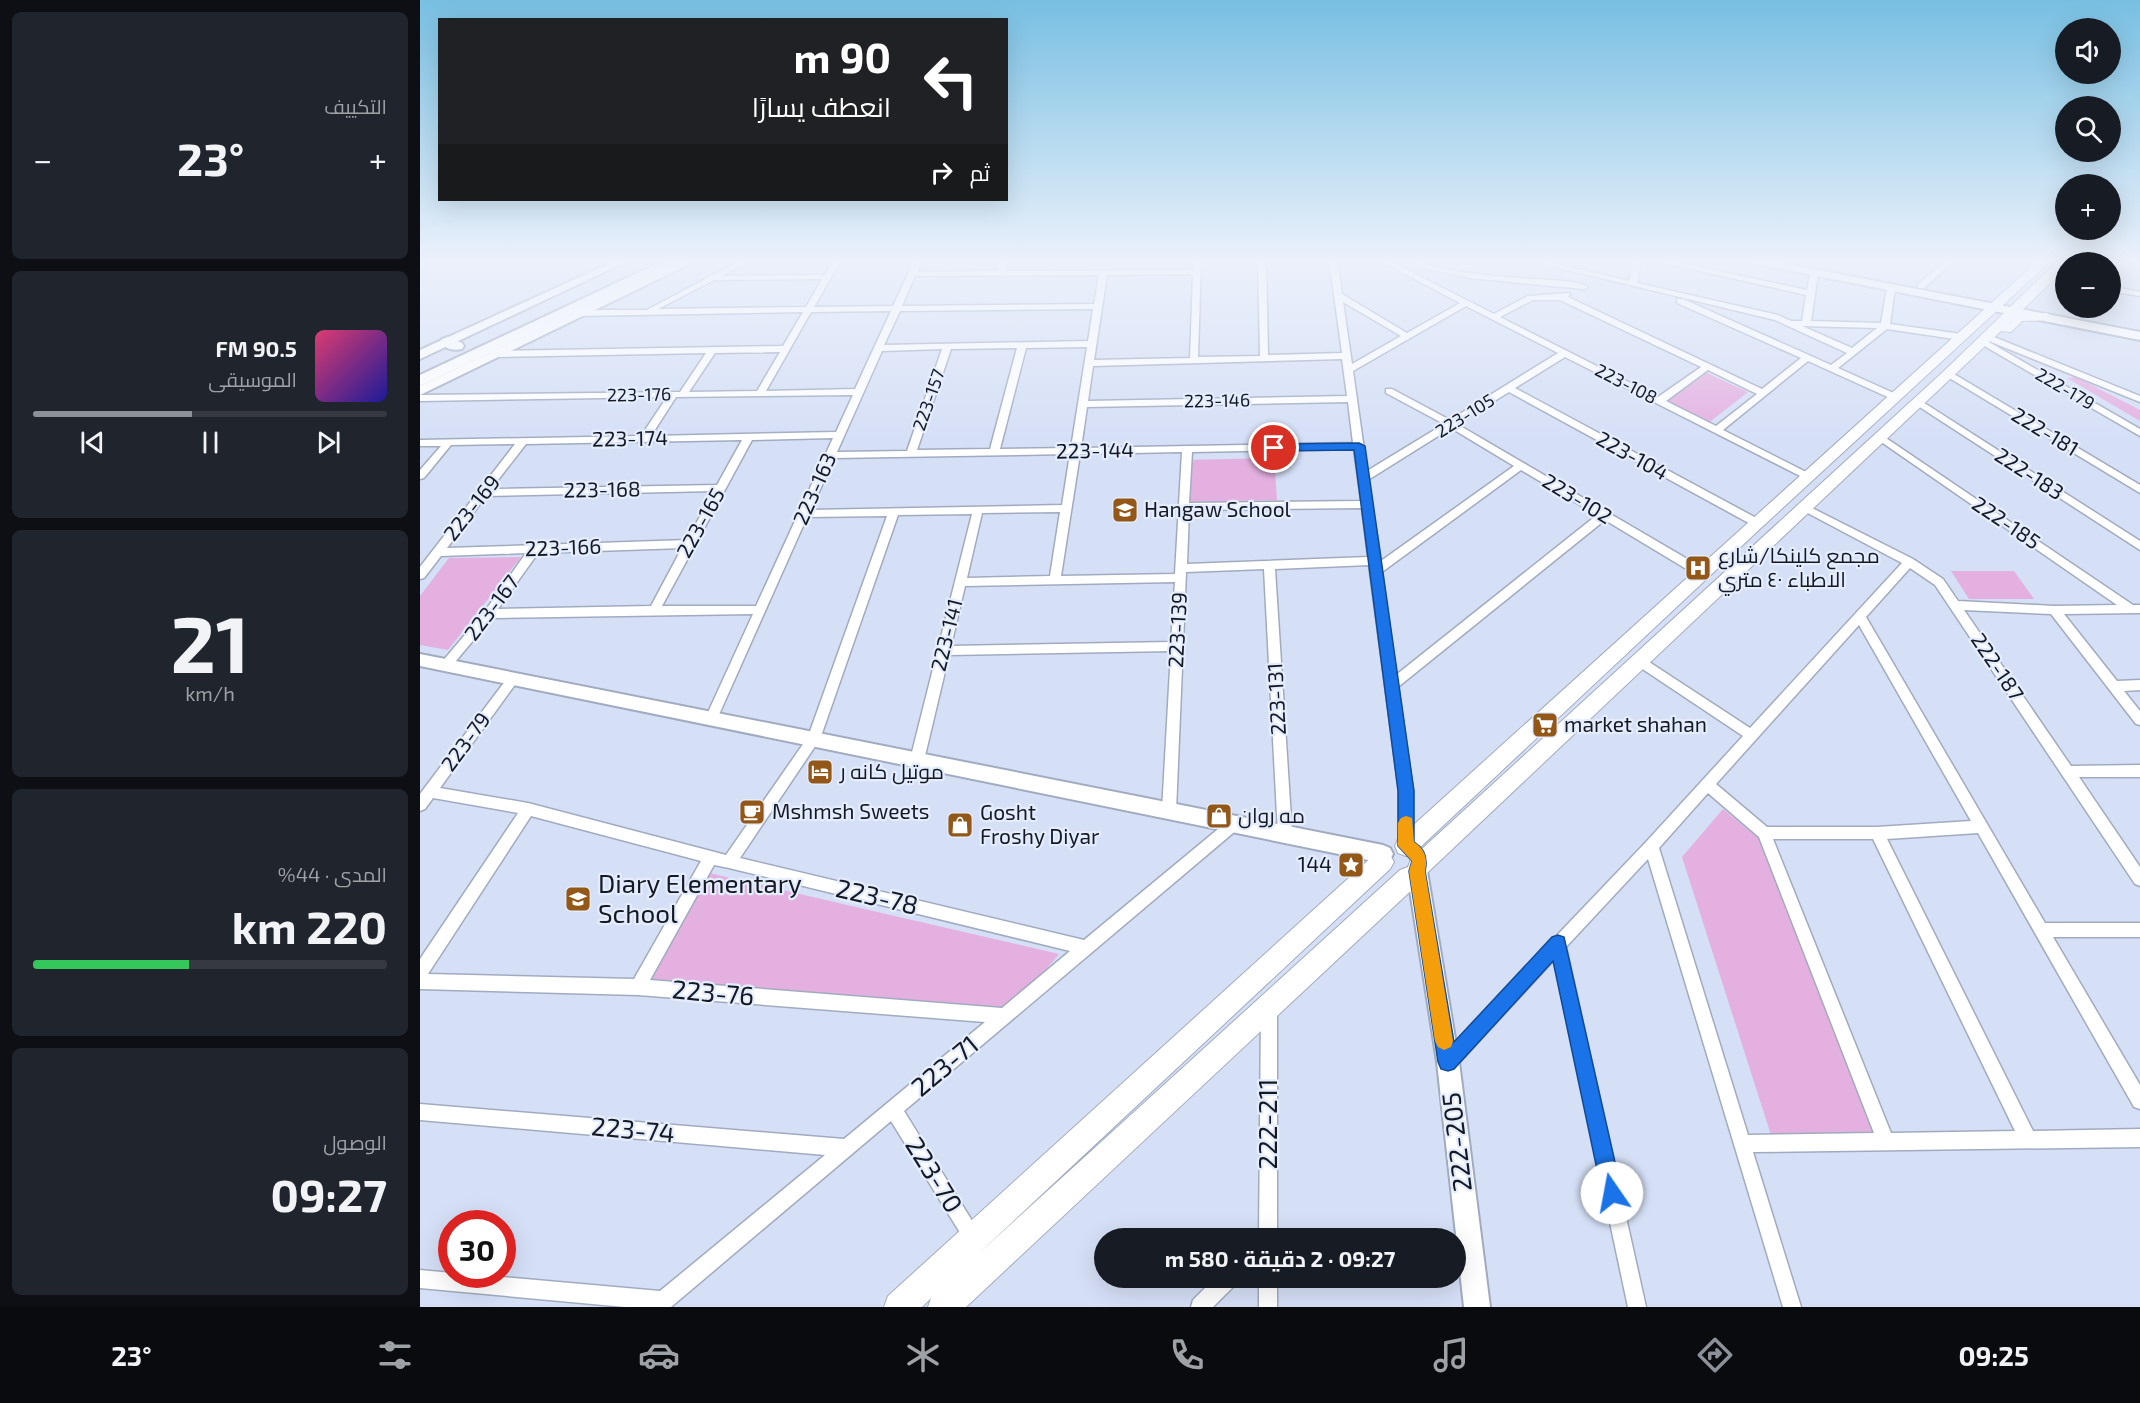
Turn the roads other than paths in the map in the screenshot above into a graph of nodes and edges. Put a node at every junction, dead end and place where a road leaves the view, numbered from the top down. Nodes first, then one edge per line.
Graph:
1 (501, 320) edge
2 (507, 320) edge
3 (554, 320) edge
4 (564, 320) edge
5 (802, 320) edge
6 (892, 320) edge
7 (1096, 320) edge
8 (1195, 320) edge
9 (1263, 320) edge
10 (1342, 320) edge
11 (1379, 320) edge
12 (1435, 320) edge
13 (1500, 320) edge
14 (1609, 320) edge
15 (1721, 320) edge
16 (1782, 320) edge
17 (1806, 320) edge
18 (1886, 320) edge
19 (1986, 320) edge
20 (1996, 320) edge
21 (2015, 320) edge
22 (2062, 320) edge
23 (2088, 320) edge
24 (1787, 322) junction
25 (1806, 323) junction
26 (1885, 326) junction
27 (2140, 329) edge
28 (1406, 336) junction
29 (2140, 336) edge
30 (1961, 337) junction
31 (1992, 343) junction
32 (452, 344) junction
33 (1092, 344) junction
34 (1022, 345) junction
35 (947, 347) junction
36 (879, 348) junction
37 (785, 350) junction
38 (712, 351) junction
39 (1853, 352) junction
40 (1565, 353) junction
41 (494, 354) junction
42 (420, 355) edge
43 (1347, 356) junction
44 (1968, 356) junction
45 (1264, 358) junction
46 (1807, 358) junction
47 (1194, 359) junction
48 (1089, 363) junction
49 (420, 364) edge
50 (1707, 367) junction
51 (1349, 369) junction
52 (1832, 369) junction
53 (452, 370) junction
54 (1949, 374) junction
55 (420, 381) edge
56 (1508, 388) junction
57 (420, 391) edge
58 (1389, 391) dead end
59 (859, 392) junction
60 (760, 393) junction
61 (1763, 393) junction
62 (678, 394) junction
63 (1895, 397) junction
64 (420, 399) edge
65 (1353, 399) junction
66 (2140, 399) edge
67 (1659, 401) junction
68 (1918, 402) junction
69 (1082, 404) junction
70 (1452, 424) junction
71 (1717, 430) junction
72 (2140, 433) edge
73 (839, 435) junction
74 (749, 436) junction
75 (1880, 437) junction
76 (644, 439) junction
77 (523, 441) junction
78 (450, 442) junction
79 (420, 443) edge
80 (1359, 446) junction
81 (1839, 448) junction
82 (1187, 449) junction
83 (1074, 451) junction
84 (994, 452) junction
85 (911, 454) junction
86 (830, 455) junction
87 (1859, 458) junction
88 (1521, 466) junction
89 (420, 477) edge
90 (1808, 477) junction
91 (1364, 478) junction
92 (720, 488) junction
93 (2140, 490) edge
94 (484, 493) junction
95 (1367, 504) junction
96 (1184, 507) junction
97 (1065, 508) junction
98 (1806, 508) junction
99 (978, 510) junction
100 (894, 512) junction
101 (803, 514) junction
102 (1604, 515) junction
103 (1755, 523) junction
104 (689, 544) junction
105 (2139, 545) edge
106 (535, 549) junction
107 (438, 552) junction
108 (1909, 562) junction
109 (1269, 564) junction
110 (1376, 566) junction
111 (1181, 573) junction
112 (1702, 573) junction
113 (420, 575) edge
114 (1055, 580) junction
115 (960, 582) junction
116 (1955, 605) junction
117 (2135, 609) edge
118 (654, 610) junction
119 (760, 610) junction
120 (2054, 610) junction
121 (489, 614) junction
122 (1860, 617) junction
123 (1177, 646) junction
124 (944, 651) junction
125 (1639, 661) junction
126 (422, 664) edge
127 (446, 665) junction
128 (513, 679) junction
129 (1393, 684) junction
130 (2140, 685) edge
131 (2115, 686) junction
132 (711, 719) junction
133 (2140, 720) edge
134 (1751, 735) junction
135 (814, 739) junction
136 (918, 760) junction
137 (2140, 771) edge
138 (2068, 772) junction
139 (1707, 784) junction
140 (430, 792) junction
141 (420, 805) edge
142 (528, 809) junction
143 (1169, 811) junction
144 (1234, 824) junction
145 (1981, 827) junction
146 (1764, 833) junction
147 (1876, 833) junction
148 (1285, 834) junction
149 (1406, 846) junction
150 (1651, 846) junction
151 (711, 857) junction
152 (1383, 858) junction
153 (729, 862) junction
154 (1415, 871) junction
155 (2140, 879) edge
156 (2041, 930) junction
157 (2140, 930) edge
158 (1558, 943) junction
159 (1087, 948) junction
160 (420, 972) edge
161 (420, 981) edge
162 (638, 987) junction
163 (1269, 1008) junction
164 (1005, 1016) junction
165 (1448, 1062) junction
166 (2140, 1101) edge
167 (893, 1109) junction
168 (420, 1112) edge
169 (2140, 1138) edge
170 (2028, 1140) junction
171 (1886, 1142) junction
172 (1743, 1144) junction
173 (847, 1148) junction
174 (1267, 1228) edge
175 (974, 1240) junction
176 (420, 1279) edge
177 (1218, 1288) edge
178 (1268, 1288) edge
179 (659, 1304) edge
180 (899, 1307) edge
181 (943, 1307) edge
182 (1200, 1307) edge
183 (1268, 1307) edge
184 (1477, 1307) edge
185 (1636, 1307) edge
186 (1792, 1307) edge

1 - 32 street
2 - 32 highway
3 - 53 highway
4 - 41 street
5 - 37 street
6 - 36 street, 223-163
7 - 33 street
8 - 47 street
9 - 45 street
10 - 43 street
11 - 28 street
12 - 28 street
13 - 40 street, 223-108
14 - 50 street
15 - 46 street
16 - 24 street
17 - 25 street
18 - 26 street
19 - 30 main road
20 - 44 main road
21 - 31 main road
22 - 29 street
23 - 27 street
24 - 25 street
24 - 39 street
25 - 26 street
26 - 30 street
26 - 39 street
28 - 51 street
30 - 63 main road
31 - 44 main road
31 - 66 street
31 - 72 street, 222-179
32 - 42 street
32 - 49 highway
33 - 34 street
33 - 48 street
34 - 35 street
34 - 84 street
35 - 36 street
35 - 85 street, 223-157
36 - 59 street, 223-163
37 - 38 street
37 - 60 street
38 - 41 street
38 - 62 street
39 - 52 street
40 - 56 street, 223-105
40 - 67 street, 223-108
41 - 53 street
43 - 45 street
43 - 51 street
44 - 54 main road
45 - 47 street
46 - 52 street
46 - 61 street
47 - 48 street
48 - 69 street
50 - 61 street
50 - 67 street
51 - 65 street
52 - 63 street
53 - 55 highway
53 - 57 street
54 - 68 main road
54 - 93 street, 222-181
56 - 70 street, 223-105
56 - 103 street, 223-104
58 - 70 street, 223-102
59 - 60 street, 223-176
59 - 73 street, 223-163
60 - 62 street, 223-176
61 - 71 street
62 - 64 street, 223-176
62 - 76 street
63 - 81 main road
65 - 69 street, 223-146
65 - 80 street
67 - 71 street, 223-108
68 - 75 main road
68 - 105 street, 222-183
69 - 83 street
70 - 88 street, 223-102
70 - 91 street, 223-105
71 - 90 street, 223-108
73 - 74 street, 223-174
73 - 86 street, 223-163
74 - 76 street, 223-174
74 - 92 street, 223-165
75 - 87 main road
75 - 117 street, 222-185
76 - 77 street, 223-174
77 - 78 street, 223-174
77 - 94 street, 223-169
78 - 79 street, 223-174
78 - 89 street
80 - 82 street, 223-144
80 - 91 street
81 - 87 main road
81 - 90 main road
82 - 83 street, 223-144
82 - 96 street, 223-139
83 - 84 street, 223-144
83 - 97 street
84 - 85 street, 223-144
85 - 86 street, 223-144
86 - 101 street, 223-163
87 - 98 main road
88 - 102 street, 223-102
88 - 110 street
90 - 103 main road
91 - 95 street
92 - 94 street, 223-168
92 - 104 street, 223-165
94 - 107 street, 223-169
95 - 96 street
95 - 110 street
96 - 111 street, 223-139
97 - 99 street
97 - 114 street
98 - 108 street, 222-187
98 - 125 main road
99 - 100 street
99 - 115 street, 223-141
100 - 101 street
100 - 135 street
101 - 119 street, 223-163
102 - 112 street, 223-102
102 - 129 street
103 - 112 main road
104 - 106 street, 223-166
104 - 118 street, 223-165
106 - 107 street, 223-166
106 - 121 street, 223-167
107 - 113 street, 223-169
108 - 116 street, 222-187
108 - 122 street
109 - 110 street
109 - 111 street
109 - 148 street, 223-131
110 - 129 street
111 - 114 street
111 - 123 street, 223-139
112 - 149 main road
114 - 115 street
115 - 124 street, 223-141
116 - 120 street
116 - 138 street, 222-187
117 - 120 street
118 - 119 street
118 - 121 street
119 - 132 street, 223-163
120 - 131 street
121 - 127 street, 223-167
122 - 134 street
122 - 145 street
123 - 124 street
123 - 143 street, 223-139
124 - 136 street, 223-141
125 - 134 street
125 - 154 main road
126 - 127 street
127 - 128 street
128 - 132 street
128 - 140 street, 223-79
129 - 149 street
130 - 131 street
131 - 133 street
132 - 135 street
134 - 139 street
135 - 136 street
135 - 153 street
136 - 143 street
137 - 138 street
138 - 155 street, 222-187
139 - 146 street
139 - 150 street
140 - 141 street, 223-79
140 - 142 street, 223-78
142 - 151 street, 223-78
142 - 160 street
143 - 144 street
144 - 148 street
144 - 159 street, 223-71
145 - 147 street
145 - 156 street
146 - 147 street
146 - 171 street
147 - 170 street
148 - 152 street
149 - 152 main road
149 - 154 main road
150 - 158 street
150 - 172 street
151 - 153 street, 223-78
151 - 162 street
152 - 154 main road
152 - 175 main road
153 - 159 street, 223-78
154 - 163 main road
154 - 165 street, 222-205
156 - 157 street
156 - 166 street
158 - 165 street
158 - 185 street
159 - 164 street, 223-71
161 - 162 street, 223-76
162 - 164 street, 223-76
163 - 174 street, 222-211
163 - 181 main road
164 - 167 street, 223-71
165 - 184 street, 222-205
167 - 173 street, 223-71
167 - 175 street, 223-70
168 - 173 street, 223-74
169 - 170 street
170 - 171 street
171 - 172 street
172 - 186 street
173 - 179 street, 223-71
175 - 180 main road
176 - 179 street
177 - 182 street
178 - 183 street

